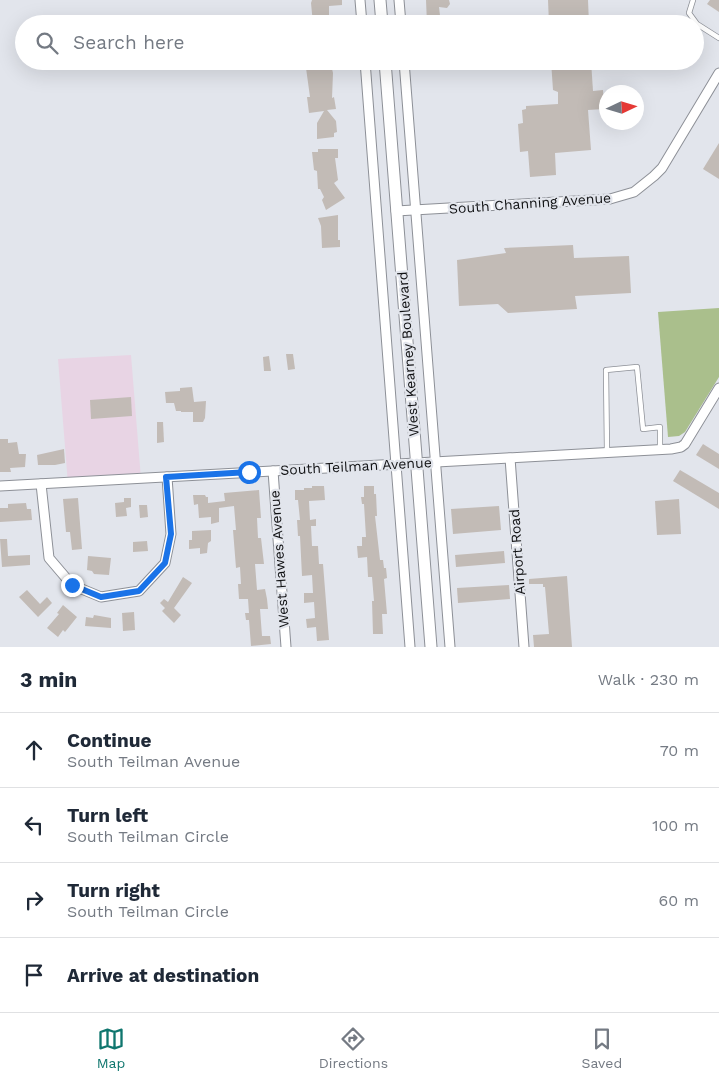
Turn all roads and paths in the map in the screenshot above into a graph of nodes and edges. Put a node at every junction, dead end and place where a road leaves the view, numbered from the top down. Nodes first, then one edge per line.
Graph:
1 (360, 0) edge
2 (380, 0) edge
3 (399, 0) edge
4 (693, 0) edge
5 (361, 15) edge
6 (381, 15) edge
7 (400, 15) edge
8 (691, 15) edge
9 (704, 28) edge
10 (719, 38) edge
11 (366, 70) edge
12 (386, 70) edge
13 (405, 70) edge
14 (719, 73) edge
15 (416, 210) junction
16 (396, 211) junction
17 (719, 388) edge
18 (660, 450) junction
19 (607, 453) junction
20 (510, 458) junction
21 (436, 462) junction
22 (416, 463) junction
23 (396, 464) junction
24 (273, 471) junction
25 (166, 477) junction
26 (41, 484) junction
27 (0, 486) edge
28 (286, 647) edge
29 (410, 647) edge
30 (431, 647) edge
31 (450, 647) edge
32 (524, 647) edge

1 - 5 street
2 - 6 main road
3 - 7 street
4 - 8 lane
9 - 10 lane
11 - 23 street, West Kearney Boulevard
12 - 16 main road, West Kearney Boulevard
13 - 15 street, West Kearney Boulevard
14 - 15 street, South Channing Avenue
15 - 16 street, South Channing Avenue
15 - 21 street, West Kearney Boulevard
16 - 22 main road, West Kearney Boulevard
17 - 18 street, South Teilman Avenue
18 - 19 street, South Teilman Avenue
18 - 19 lane
19 - 20 street, South Teilman Avenue
20 - 21 street, South Teilman Avenue
20 - 32 street, Airport Road
21 - 22 street, South Teilman Avenue
21 - 31 street, West Kearney Boulevard
22 - 23 street, South Teilman Avenue
22 - 30 main road, West Kearney Boulevard
23 - 24 street, South Teilman Avenue
23 - 29 street, West Kearney Boulevard
24 - 25 street, South Teilman Avenue
24 - 28 street, West Hawes Avenue
25 - 26 street, South Teilman Avenue
25 - 26 street
26 - 27 street, South Teilman Avenue

